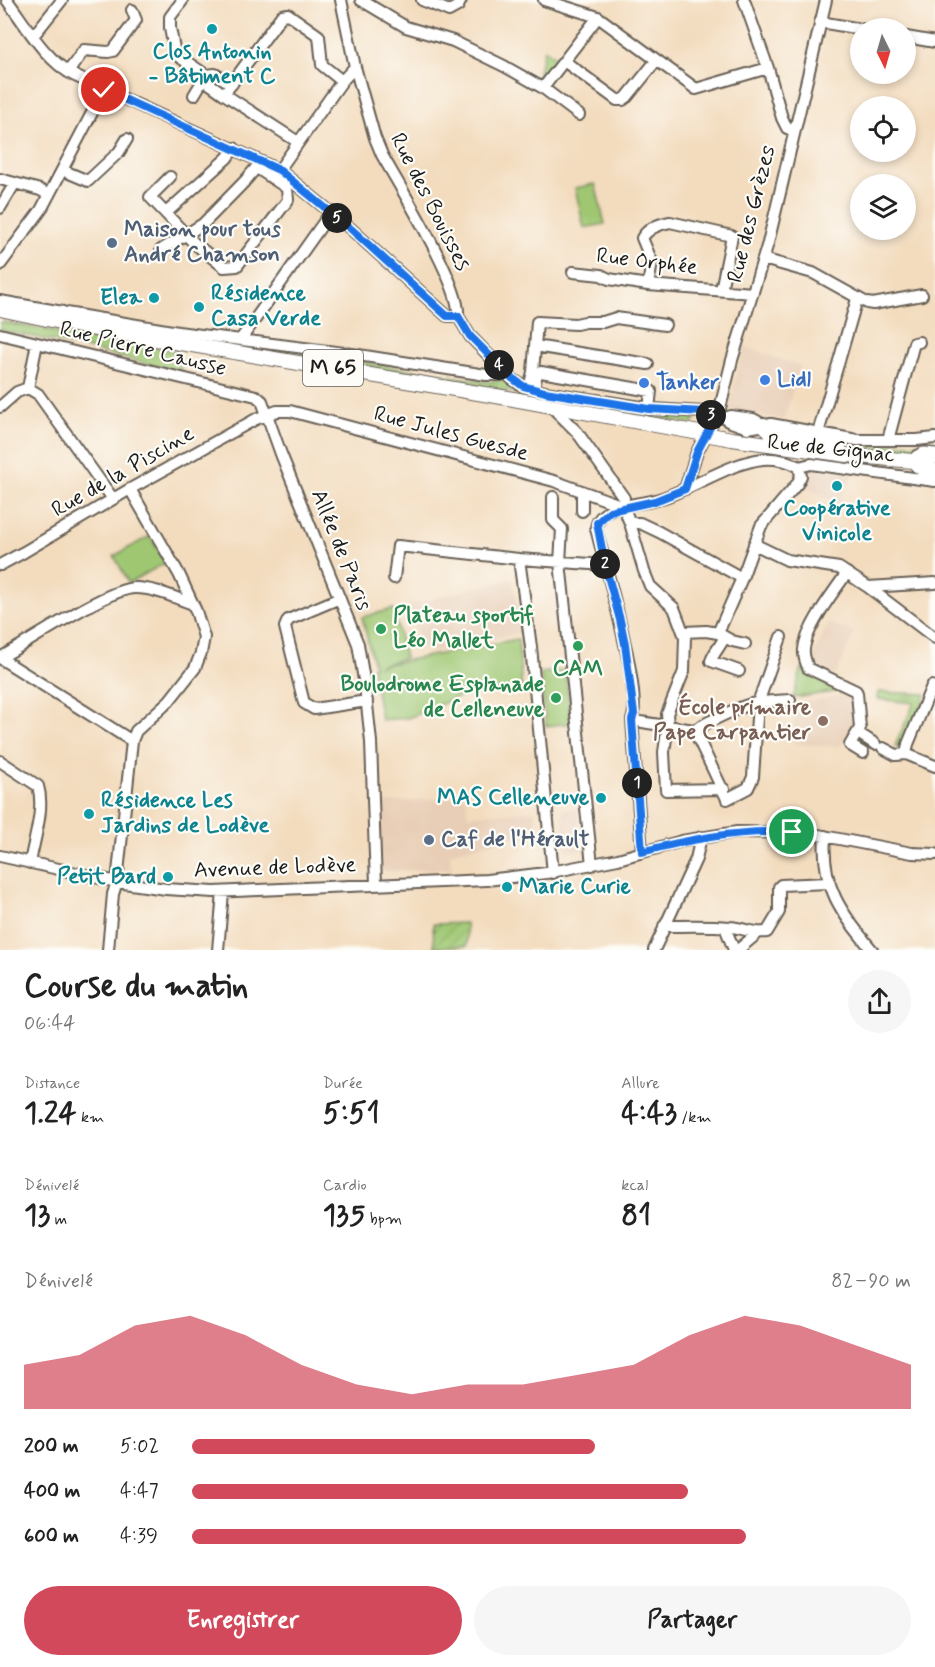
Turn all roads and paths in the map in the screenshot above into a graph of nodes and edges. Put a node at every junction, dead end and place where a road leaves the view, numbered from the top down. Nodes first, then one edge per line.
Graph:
1 (7, 0) edge
2 (62, 0) edge
3 (341, 0) edge
4 (361, 0) edge
5 (422, 0) edge
6 (461, 0) edge
7 (544, 0) edge
8 (744, 0) edge
9 (826, 0) edge
10 (182, 1) edge
11 (132, 10) dead end
12 (598, 17) junction
13 (820, 22) junction
14 (850, 27) edge
15 (34, 35) junction
16 (916, 39) edge
17 (935, 42) edge
18 (564, 61) junction
19 (656, 61) junction
20 (355, 67) junction
21 (768, 68) junction
22 (68, 72) junction
23 (206, 75) junction
24 (342, 81) junction
25 (232, 84) junction
26 (543, 88) junction
27 (104, 90) junction
28 (224, 94) junction
29 (195, 95) dead end
30 (780, 110) junction
31 (579, 115) dead end
32 (797, 118) junction
33 (794, 131) junction
34 (127, 139) dead end
35 (298, 142) junction
36 (234, 148) junction
37 (259, 165) junction
38 (62, 170) junction
39 (279, 170) junction
40 (170, 177) dead end
41 (0, 179) edge
42 (15, 183) junction
43 (49, 195) junction
44 (0, 208) edge
45 (331, 212) junction
46 (166, 213) junction
47 (187, 234) junction
48 (160, 250) dead end
49 (763, 259) junction
50 (0, 265) edge
51 (573, 272) dead end
52 (648, 285) junction
53 (721, 290) junction
54 (753, 293) junction
55 (922, 294) dead end
56 (857, 299) junction
57 (0, 301) edge
58 (0, 309) edge
59 (0, 315) edge
60 (458, 316) junction
61 (665, 325) dead end
62 (84, 327) junction
63 (0, 334) edge
64 (241, 339) junction
65 (919, 342) dead end
66 (37, 343) junction
67 (535, 346) junction
68 (648, 364) dead end
69 (506, 372) junction
70 (28, 387) junction
71 (531, 388) junction
72 (0, 406) edge
73 (551, 406) junction
74 (649, 409) junction
75 (267, 414) junction
76 (721, 417) junction
77 (764, 425) junction
78 (818, 433) junction
79 (705, 434) junction
80 (935, 438) edge
81 (888, 440) junction
82 (848, 455) junction
83 (935, 457) edge
84 (916, 461) junction
85 (935, 465) edge
86 (799, 467) junction
87 (935, 471) edge
88 (935, 481) edge
89 (130, 489) junction
90 (685, 489) junction
91 (582, 491) junction
92 (553, 497) dead end
93 (113, 499) junction
94 (623, 507) junction
95 (582, 511) dead end
96 (630, 523) junction
97 (754, 544) junction
98 (519, 559) junction
99 (560, 562) junction
100 (0, 565) edge
101 (605, 565) junction
102 (847, 573) junction
103 (394, 578) dead end
104 (742, 578) junction
105 (935, 583) edge
106 (868, 587) junction
107 (340, 598) junction
108 (193, 604) junction
109 (684, 632) junction
110 (721, 636) junction
111 (781, 637) dead end
112 (935, 638) edge
113 (744, 644) dead end
114 (0, 658) edge
115 (739, 671) dead end
116 (932, 686) dead end
117 (790, 700) dead end
118 (367, 701) junction
119 (758, 703) junction
120 (632, 720) junction
121 (668, 725) junction
122 (694, 730) junction
123 (858, 733) junction
124 (132, 741) junction
125 (863, 753) dead end
126 (906, 754) junction
127 (0, 761) edge
128 (935, 765) edge
129 (725, 794) junction
130 (825, 836) junction
131 (701, 837) junction
132 (642, 852) junction
133 (935, 854) edge
134 (0, 856) edge
135 (30, 863) junction
136 (592, 865) junction
137 (554, 873) junction
138 (117, 882) junction
139 (376, 884) junction
140 (829, 884) junction
141 (223, 892) junction
142 (664, 926) junction
143 (724, 927) junction
144 (758, 933) junction
145 (108, 950) edge
146 (218, 950) edge
147 (654, 950) edge
148 (734, 950) edge
149 (872, 950) edge

1 - 15 street
2 - 15 street
3 - 20 street, Rue des Bouisses
4 - 26 street
5 - 6 street
7 - 12 street
8 - 21 street
9 - 13 street, Rue des Grèzes
10 - 23 street
11 - 22 street
12 - 18 street
12 - 19 street
13 - 14 street
13 - 32 street, Rue des Grèzes
15 - 22 street
16 - 17 street
18 - 19 street
18 - 26 street
19 - 21 street
20 - 24 street
20 - 60 street, Rue des Bouisses
21 - 30 street
22 - 27 street
23 - 25 street
23 - 28 street
23 - 29 street
24 - 25 street
24 - 35 street
25 - 28 street
26 - 31 street
27 - 36 street
27 - 38 street
28 - 35 street
30 - 32 street
30 - 33 street
32 - 33 street, Rue des Grèzes
33 - 49 street, Rue des Grèzes
34 - 38 street
35 - 39 street
36 - 37 street
36 - 46 street
37 - 39 street
37 - 47 street
37 - 47 street
38 - 43 street
39 - 45 street
40 - 46 street
41 - 42 street
42 - 43 street
42 - 44 street
43 - 50 street
45 - 60 street
45 - 64 street
46 - 47 street
47 - 48 street
49 - 54 street, Rue des Grèzes
49 - 56 street
51 - 52 street, Rue Orphée
52 - 53 street, Rue Orphée
52 - 53 street
53 - 54 street, Rue Orphée
54 - 76 street, Rue des Grèzes
55 - 56 street
56 - 78 street
57 - 64 street
58 - 62 main road, M 65
59 - 62 main road
60 - 69 street
61 - 67 street
62 - 73 main road, M 65
63 - 66 street, Rue Pierre Causse
64 - 69 street
65 - 81 street
66 - 70 street
66 - 75 street, Rue Pierre Causse
67 - 68 street
67 - 71 street
69 - 71 street
70 - 72 street
70 - 93 street
71 - 74 street
71 - 74 street
73 - 79 main road, M 65
73 - 94 street
74 - 76 street
75 - 89 street, Rue de la Piscine
75 - 91 street, Rue Jules Guesde
75 - 107 street, Allée de Paris
76 - 77 street
76 - 79 street, Rue des Grèzes
77 - 78 street
77 - 82 main road, M 65
78 - 81 street
79 - 82 main road, M 65
79 - 90 street, Rue des Grèzes
80 - 81 street
82 - 84 main road, M 65
83 - 84 highway
84 - 85 main road, M 65
84 - 87 highway
86 - 88 street, Rue de Gignac
86 - 90 street, Rue de Gignac
86 - 97 street
89 - 93 street, Rue de la Piscine
89 - 108 street
90 - 94 street, Rue de Gignac
91 - 94 street, Rue Jules Guesde
91 - 95 street
92 - 99 street
93 - 100 street, Rue de la Piscine
94 - 96 street
94 - 101 street
96 - 104 street
96 - 109 street
97 - 102 street
97 - 104 street
98 - 99 street
98 - 103 street
98 - 137 street
99 - 101 street
99 - 136 street
101 - 120 street
102 - 106 street
102 - 123 street
104 - 110 street
105 - 106 street
106 - 112 street
107 - 118 street, Allée de Paris
107 - 118 street
108 - 114 street
108 - 124 street
109 - 110 street
109 - 121 street
110 - 113 street
110 - 115 street
111 - 119 street
114 - 124 street
116 - 126 street
117 - 119 street
118 - 139 street, Allée de Paris
119 - 122 street
119 - 129 street
120 - 121 street
120 - 132 street
121 - 122 street
121 - 129 street
122 - 129 street
123 - 125 street
123 - 126 street
124 - 138 street
126 - 128 street
127 - 135 street
130 - 131 street, Avenue de Lodève
130 - 133 street, Avenue de Lodève
130 - 140 street
131 - 132 street, Avenue de Lodève
131 - 142 street
132 - 136 street, Avenue de Lodève
134 - 135 street, Avenue de Lodève
135 - 138 street, Avenue de Lodève
136 - 137 street, Avenue de Lodève
137 - 139 street, Avenue de Lodève
138 - 141 street, Avenue de Lodève
138 - 145 street
139 - 141 street, Avenue de Lodève
140 - 144 street
140 - 149 street
141 - 146 street
142 - 143 street
142 - 147 street
143 - 144 street
143 - 148 street
144 - 148 street

